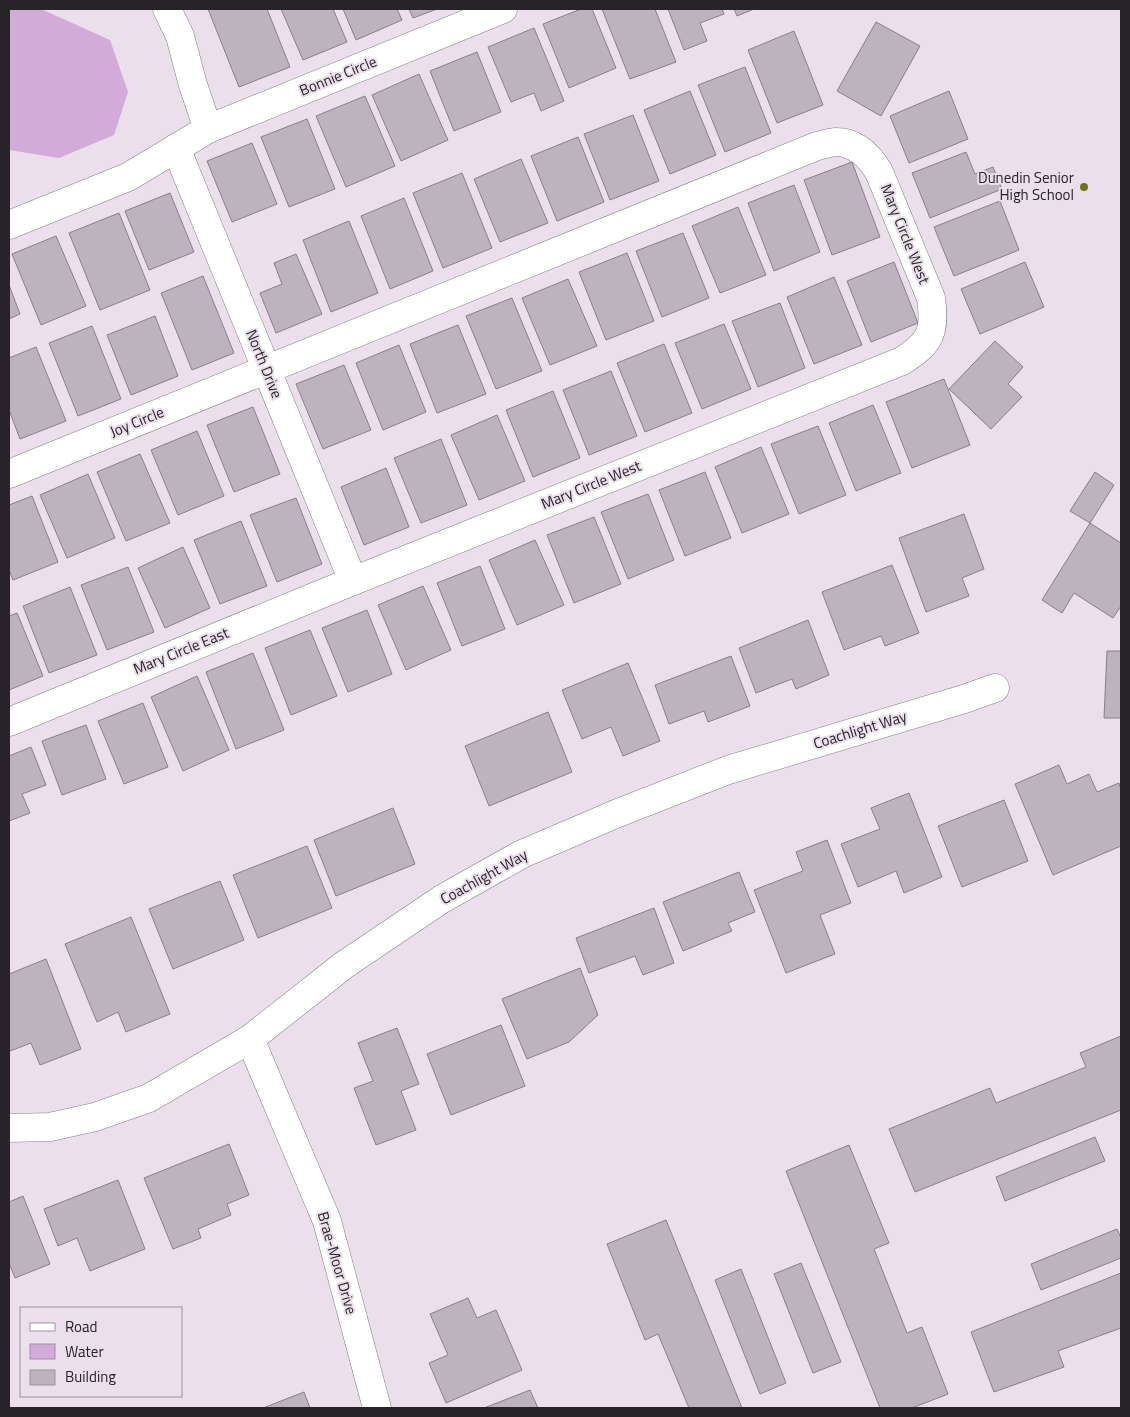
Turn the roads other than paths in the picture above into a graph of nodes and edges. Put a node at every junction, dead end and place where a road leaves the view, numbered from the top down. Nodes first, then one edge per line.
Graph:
1 (168, 9) edge
2 (503, 9) edge
3 (208, 129) junction
4 (176, 148) junction
5 (12, 219) edge
6 (266, 369) junction
7 (9, 474) edge
8 (353, 581) junction
9 (995, 688) dead end
10 (9, 722) edge
11 (250, 1039) junction
12 (9, 1128) edge
13 (378, 1408) edge

1 - 3 street
2 - 3 street, Bonnie Circle
3 - 4 street, Bonnie Circle
4 - 5 street, Bonnie Circle
4 - 6 street, North Drive
6 - 7 street, Joy Circle
6 - 8 street, North Drive
6 - 8 street, Mary Circle West
8 - 10 street, Mary Circle East
9 - 11 street, Coachlight Way
11 - 12 street, Coachlight Way
11 - 13 street, Brae-Moor Drive

